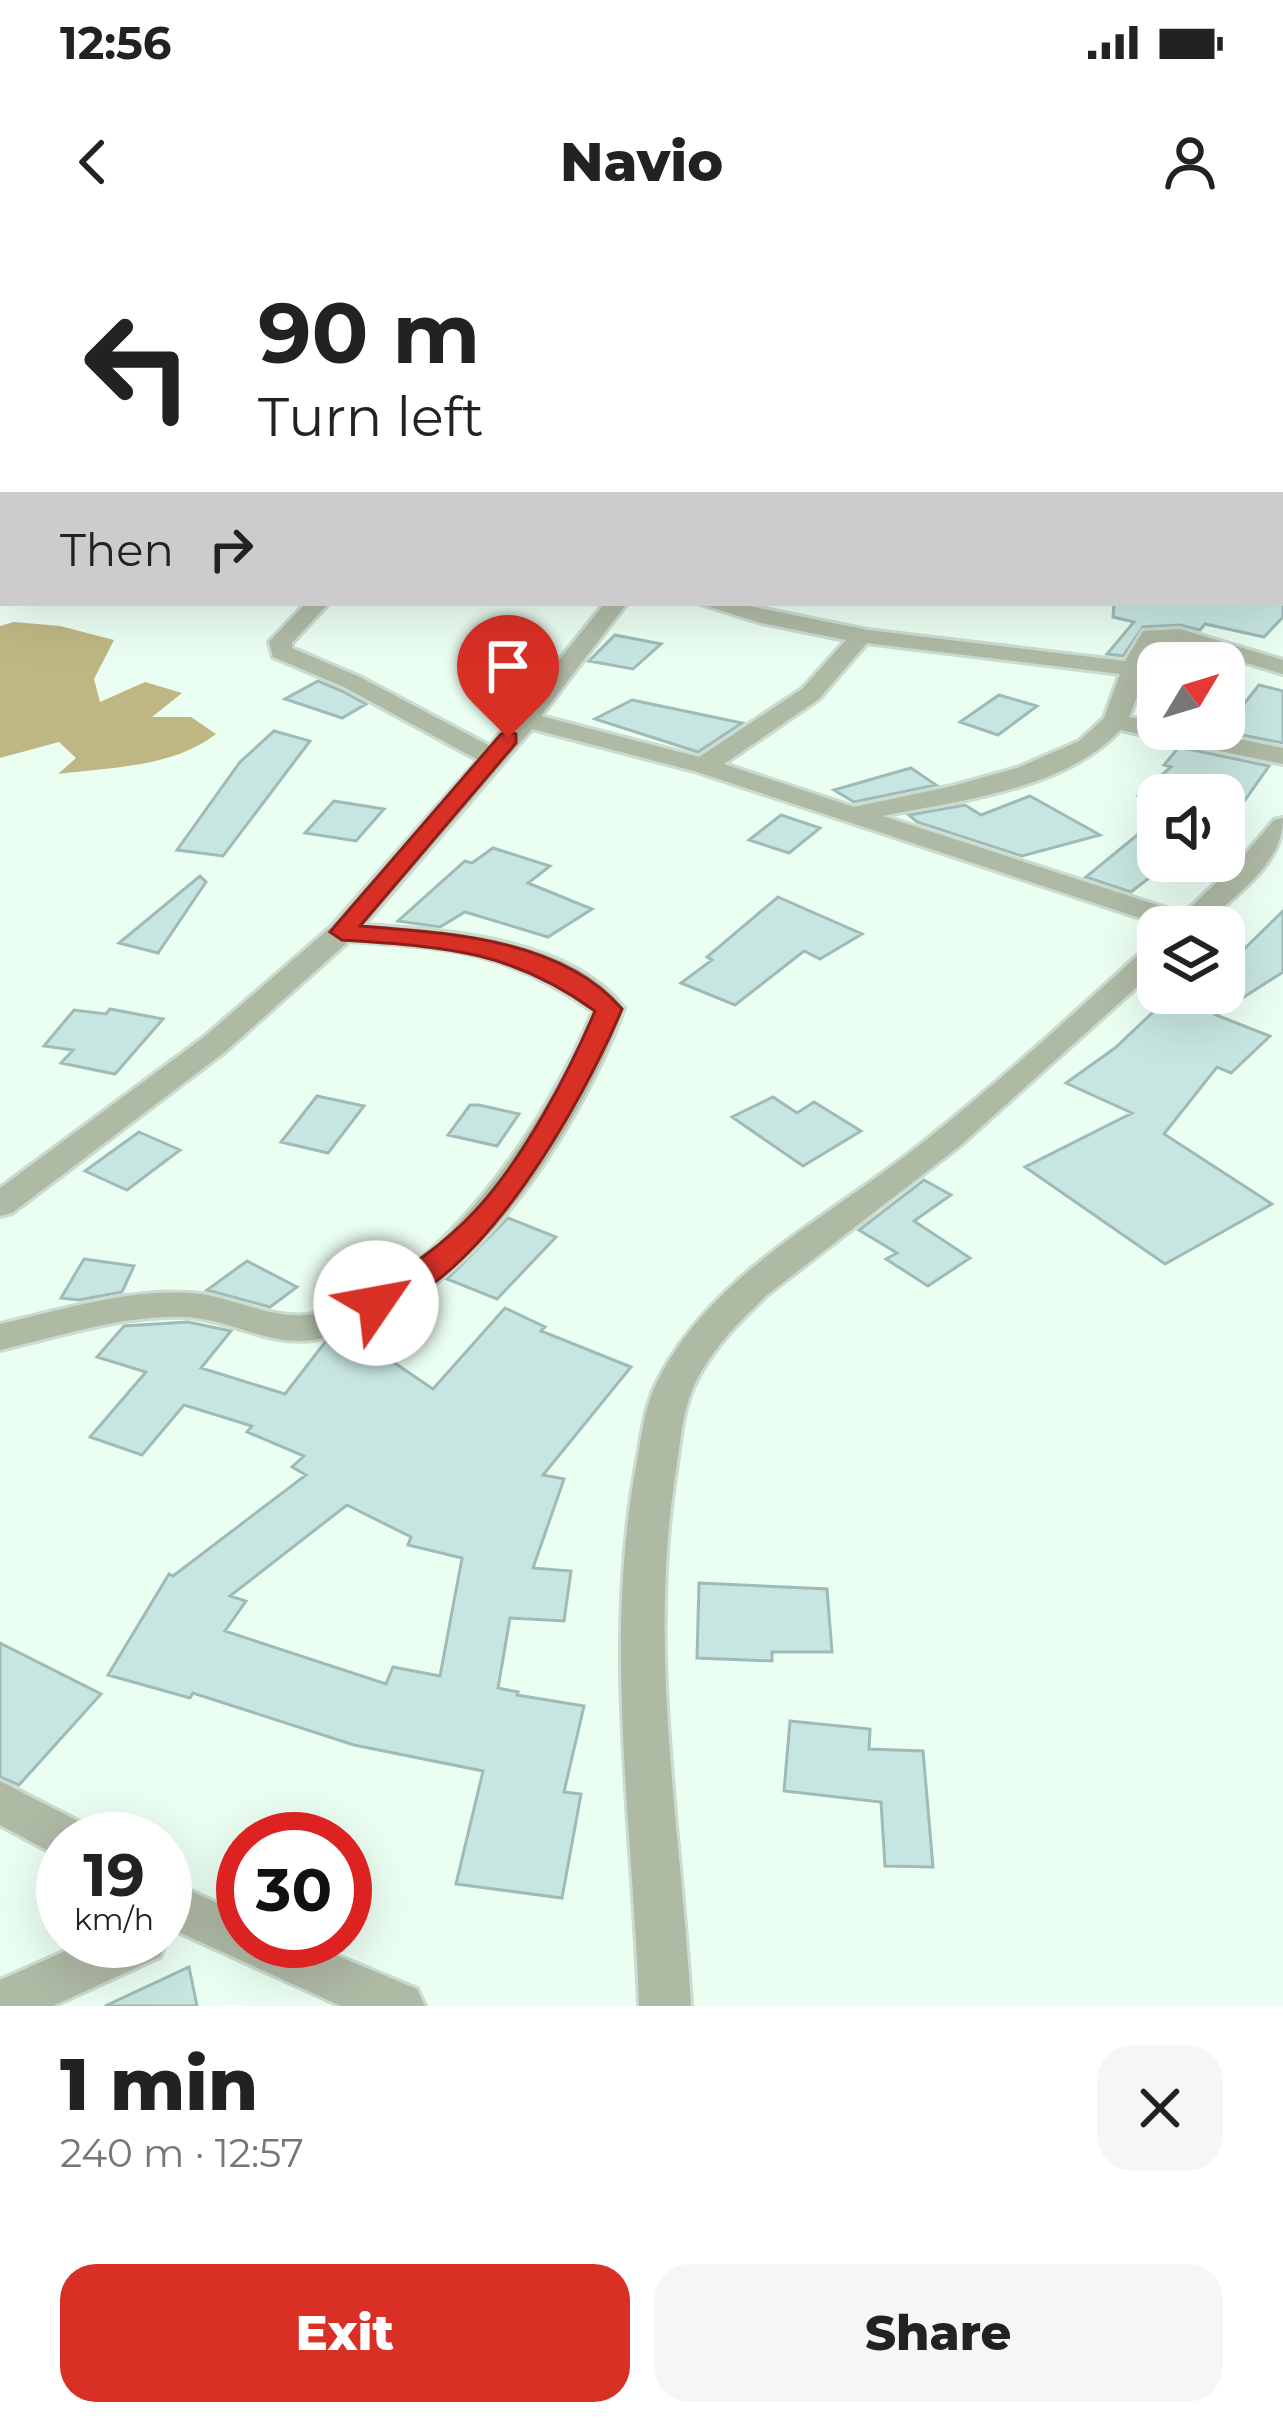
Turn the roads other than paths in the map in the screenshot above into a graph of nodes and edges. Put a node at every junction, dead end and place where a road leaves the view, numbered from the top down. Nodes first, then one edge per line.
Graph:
1 (315, 606) edge
2 (614, 606) edge
3 (719, 606) edge
4 (859, 638) junction
5 (1283, 667) edge
6 (1133, 669) junction
7 (526, 720) junction
8 (1114, 722) junction
9 (1283, 756) edge
10 (491, 757) junction
11 (703, 766) junction
12 (851, 816) junction
13 (1283, 826) edge
14 (1208, 906) edge
15 (1137, 910) edge
16 (342, 932) junction
17 (1137, 972) edge
18 (0, 1205) edge
19 (0, 1336) edge
20 (0, 1801) edge
21 (36, 1821) edge
22 (82, 1968) edge
23 (308, 1968) edge
24 (0, 2005) edge
25 (399, 2006) edge
26 (664, 2006) edge

1 - 10 street
2 - 7 street
3 - 4 street
4 - 6 street
4 - 11 street
5 - 6 street
6 - 8 street
7 - 10 street
7 - 11 street
8 - 9 street
8 - 12 street
10 - 16 street
11 - 12 street
12 - 15 street
13 - 14 street
16 - 18 street
16 - 19 street
17 - 26 street
20 - 21 street
22 - 24 street
23 - 25 street

